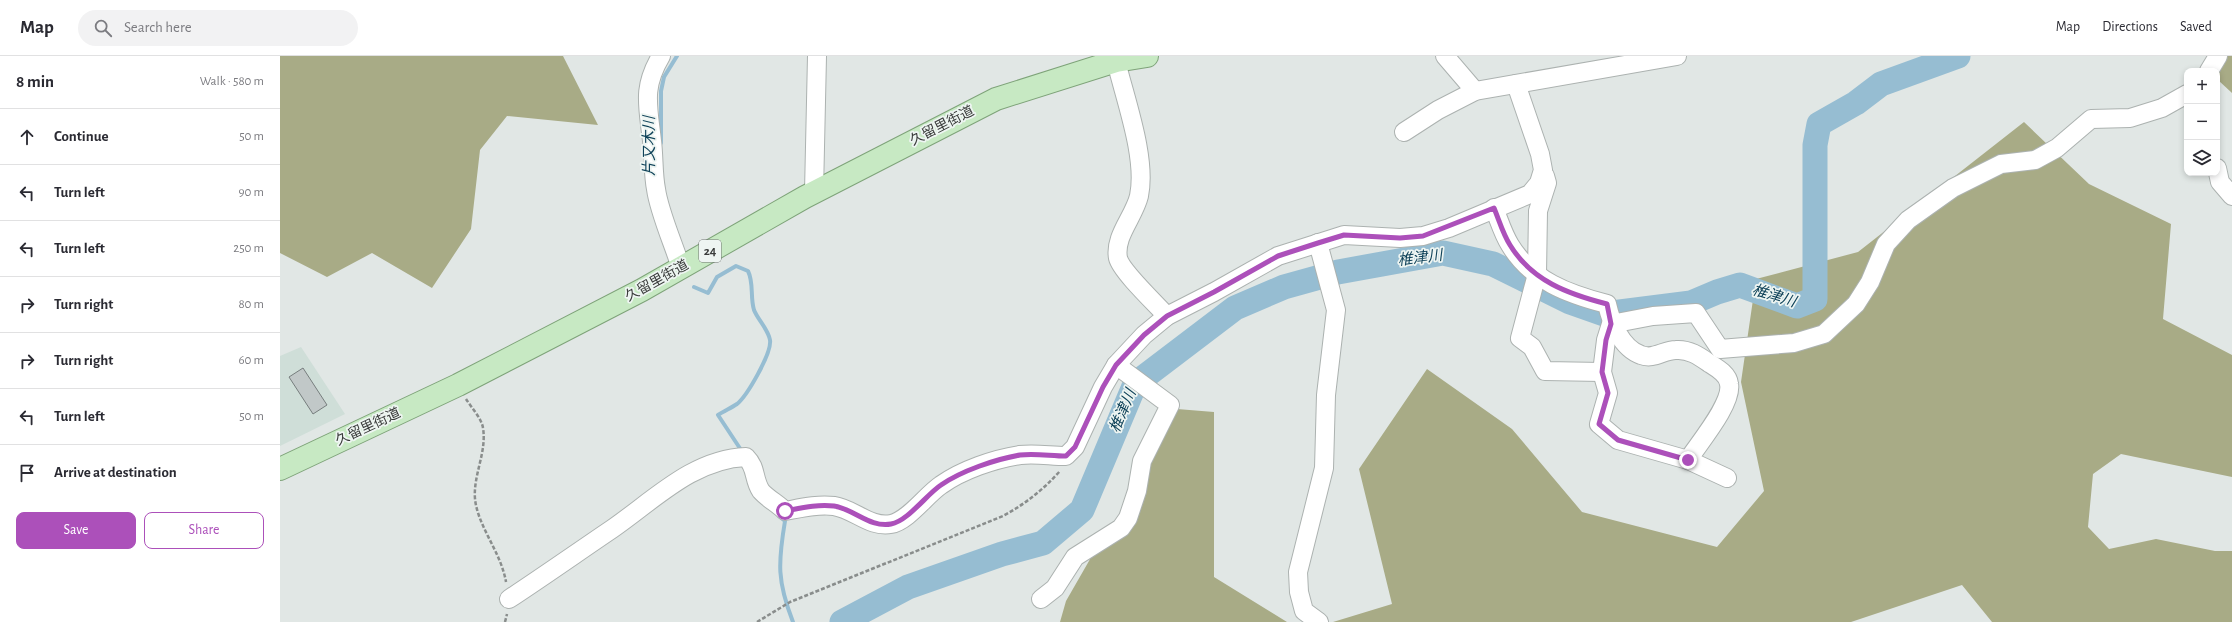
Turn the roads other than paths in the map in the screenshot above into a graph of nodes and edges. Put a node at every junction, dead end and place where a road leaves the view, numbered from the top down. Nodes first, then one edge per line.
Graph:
1 (661, 56) edge
2 (817, 56) edge
3 (1147, 56) edge
4 (1445, 56) edge
5 (1677, 56) edge
6 (2218, 56) edge
7 (1116, 59) edge
8 (2211, 68) edge
9 (1516, 84) junction
10 (1475, 91) junction
11 (2184, 96) edge
12 (1404, 132) dead end
13 (1543, 170) junction
14 (2219, 176) edge
15 (814, 192) junction
16 (2232, 196) edge
17 (1494, 208) junction
18 (1318, 243) junction
19 (681, 268) junction
20 (1537, 274) junction
21 (1167, 316) junction
22 (1611, 324) junction
23 (1116, 365) junction
24 (1602, 372) junction
25 (1688, 460) junction
26 (280, 469) edge
27 (1727, 478) dead end
28 (510, 599) road end
29 (1041, 600) dead end
30 (1319, 622) edge

1 - 19 street
2 - 15 street
3 - 7 main road, 久留里街道 / 24
4 - 10 street
5 - 9 street
6 - 8 street
7 - 15 main road, 久留里街道 / 24
7 - 21 street
9 - 10 street
9 - 13 street
10 - 12 street
11 - 22 street
13 - 17 street
13 - 20 street
14 - 16 street
15 - 19 main road, 久留里街道 / 24
17 - 18 street
17 - 20 street
18 - 21 street
18 - 30 street
19 - 26 main road, 久留里街道 / 24
20 - 22 street
20 - 24 street
21 - 23 street
22 - 24 street
22 - 25 street
23 - 28 street
23 - 29 street
24 - 25 street
25 - 27 street

